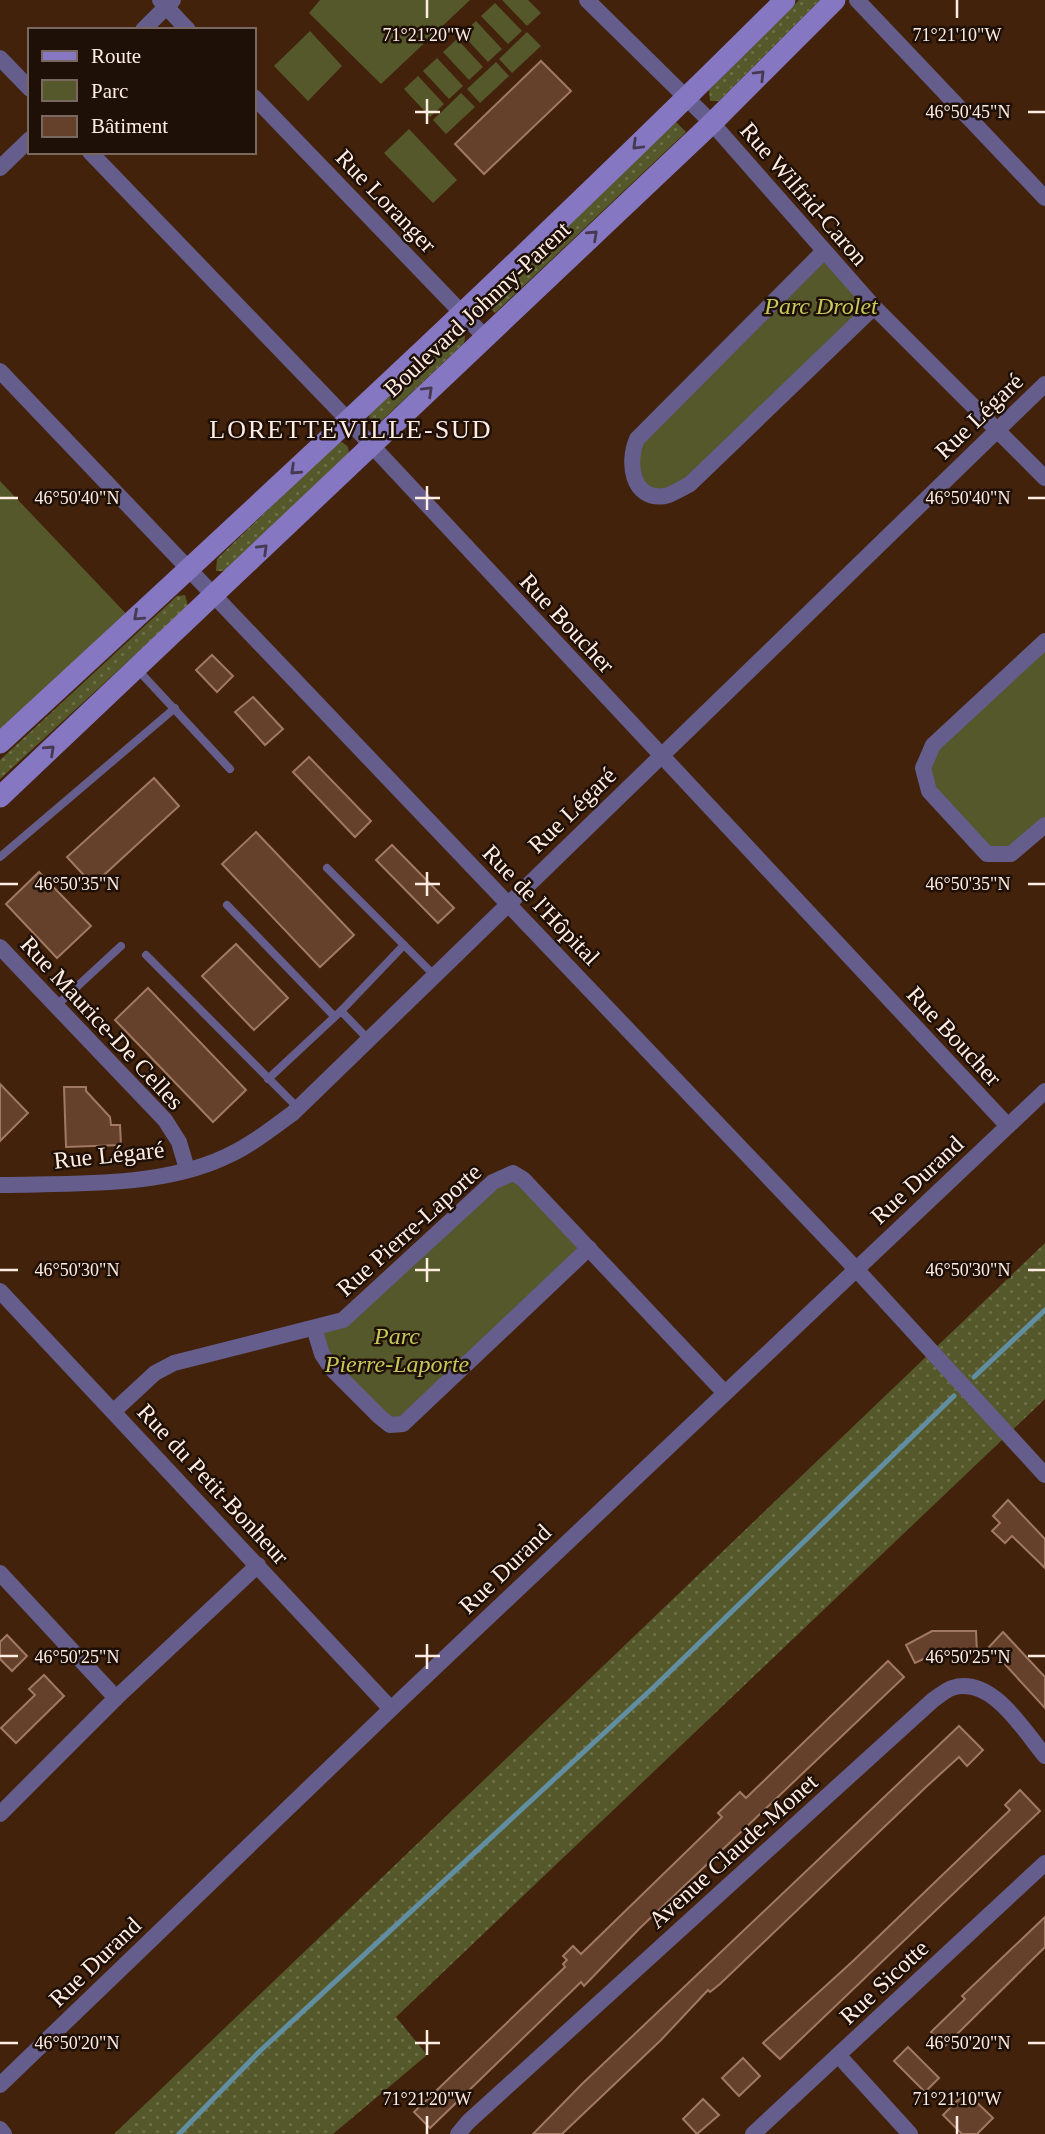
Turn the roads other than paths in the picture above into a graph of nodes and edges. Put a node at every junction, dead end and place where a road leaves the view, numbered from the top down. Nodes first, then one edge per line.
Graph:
1 (587, 0) edge
2 (785, 0) edge
3 (835, 0) edge
4 (857, 0) edge
5 (166, 2) edge
6 (145, 28) edge
7 (186, 28) edge
8 (0, 58) edge
9 (28, 87) edge
10 (687, 97) junction
11 (256, 99) edge
12 (712, 123) junction
13 (28, 141) edge
14 (92, 154) edge
15 (0, 168) edge
16 (1045, 198) edge
17 (823, 252) junction
18 (874, 307) junction
19 (461, 312) junction
20 (485, 337) junction
21 (0, 371) edge
22 (1045, 384) edge
23 (348, 419) junction
24 (998, 430) junction
25 (371, 445) junction
26 (1045, 478) edge
27 (188, 570) junction
28 (214, 596) junction
29 (1045, 641) edge
30 (137, 669) junction
31 (175, 708) junction
32 (0, 743) edge
33 (660, 757) junction
34 (230, 769) dead end
35 (0, 797) edge
36 (1045, 825) edge
37 (0, 857) edge
38 (327, 868) dead end
39 (508, 903) junction
40 (228, 905) dead end
41 (404, 945) junction
42 (121, 946) dead end
43 (0, 947) edge
44 (146, 955) dead end
45 (435, 975) junction
46 (56, 1006) junction
47 (337, 1013) junction
48 (368, 1039) junction
49 (268, 1079) junction
50 (1045, 1091) edge
51 (298, 1108) junction
52 (1008, 1126) junction
53 (187, 1169) junction
54 (0, 1185) edge
55 (589, 1248) junction
56 (856, 1269) junction
57 (0, 1290) edge
58 (314, 1328) junction
59 (724, 1392) junction
60 (114, 1411) junction
61 (1045, 1475) edge
62 (258, 1565) junction
63 (0, 1573) edge
64 (116, 1698) junction
65 (391, 1709) junction
66 (1045, 1756) edge
67 (0, 1814) edge
68 (1045, 1863) edge
69 (839, 2056) junction
70 (0, 2085) edge
71 (0, 2129) edge
72 (4, 2134) edge
73 (458, 2134) edge
74 (753, 2134) edge
75 (910, 2134) edge

1 - 10 street, Rue Wilfrid-Caron
2 - 10 street, Boulevard Johnny-Parent
12 -> 3 street, Boulevard Johnny-Parent
4 - 16 street
5 - 6 street
5 - 7 street
8 - 9 street
10 - 12 street, Rue Wilfrid-Caron
10 -> 19 street, Boulevard Johnny-Parent
11 - 19 street, Rue Loranger
12 - 17 street, Rue Wilfrid-Caron
20 -> 12 street, Boulevard Johnny-Parent
13 - 15 street
14 - 23 street, Rue Boucher
17 - 18 street, Rue Wilfrid-Caron
17 - 18 street
18 - 24 street, Rue Wilfrid-Caron
19 - 20 street, Rue Loranger
19 - 23 street, Boulevard Johnny-Parent
25 -> 20 street, Boulevard Johnny-Parent
21 - 27 street, Rue de l'Hôpital
22 - 24 street, Rue Légaré
23 - 25 street, Rue Boucher
23 -> 27 street, Boulevard Johnny-Parent
24 - 26 street, Rue Wilfrid-Caron
24 - 33 street, Rue Légaré
28 -> 25 street, Boulevard Johnny-Parent
25 - 33 street, Rue Boucher
27 - 28 street, Rue de l'Hôpital
27 -> 32 street, Boulevard Johnny-Parent
28 - 30 street, Boulevard Johnny-Parent
28 - 39 street, Rue de l'Hôpital
29 - 36 street
30 - 31 lane
35 -> 30 street, Boulevard Johnny-Parent
31 - 34 lane
31 - 37 lane
33 - 39 street, Rue Légaré
33 - 52 street, Rue Boucher
38 - 41 lane
39 - 45 street, Rue Légaré
39 - 56 street, Rue de l'Hôpital
40 - 47 lane
41 - 45 lane
41 - 47 lane
42 - 46 lane
43 - 46 street, Rue Maurice-De Celles
44 - 49 lane
45 - 48 street, Rue Légaré
46 - 53 street, Rue Maurice-De Celles
47 - 48 lane
47 - 49 lane
48 - 51 street, Rue Légaré
49 - 51 lane
50 - 52 street, Rue Durand
51 - 53 street, Rue Légaré
52 - 56 street, Rue Durand
53 - 54 street, Rue Légaré
55 - 58 street, Rue Pierre-Laporte
55 - 58 street
55 - 59 street, Rue Pierre-Laporte
56 - 59 street, Rue Durand
56 - 61 street, Rue de l'Hôpital
57 - 60 street, Rue du Petit-Bonheur
58 - 60 street, Rue Pierre-Laporte
59 - 65 street, Rue Durand
60 - 62 street, Rue du Petit-Bonheur
62 - 64 street
62 - 65 street, Rue du Petit-Bonheur
63 - 64 street
64 - 67 street
65 - 70 street, Rue Durand
66 - 73 street, Avenue Claude-Monet
68 - 69 street, Rue Sicotte
69 - 74 street, Rue Sicotte
69 - 75 street
71 - 72 street

